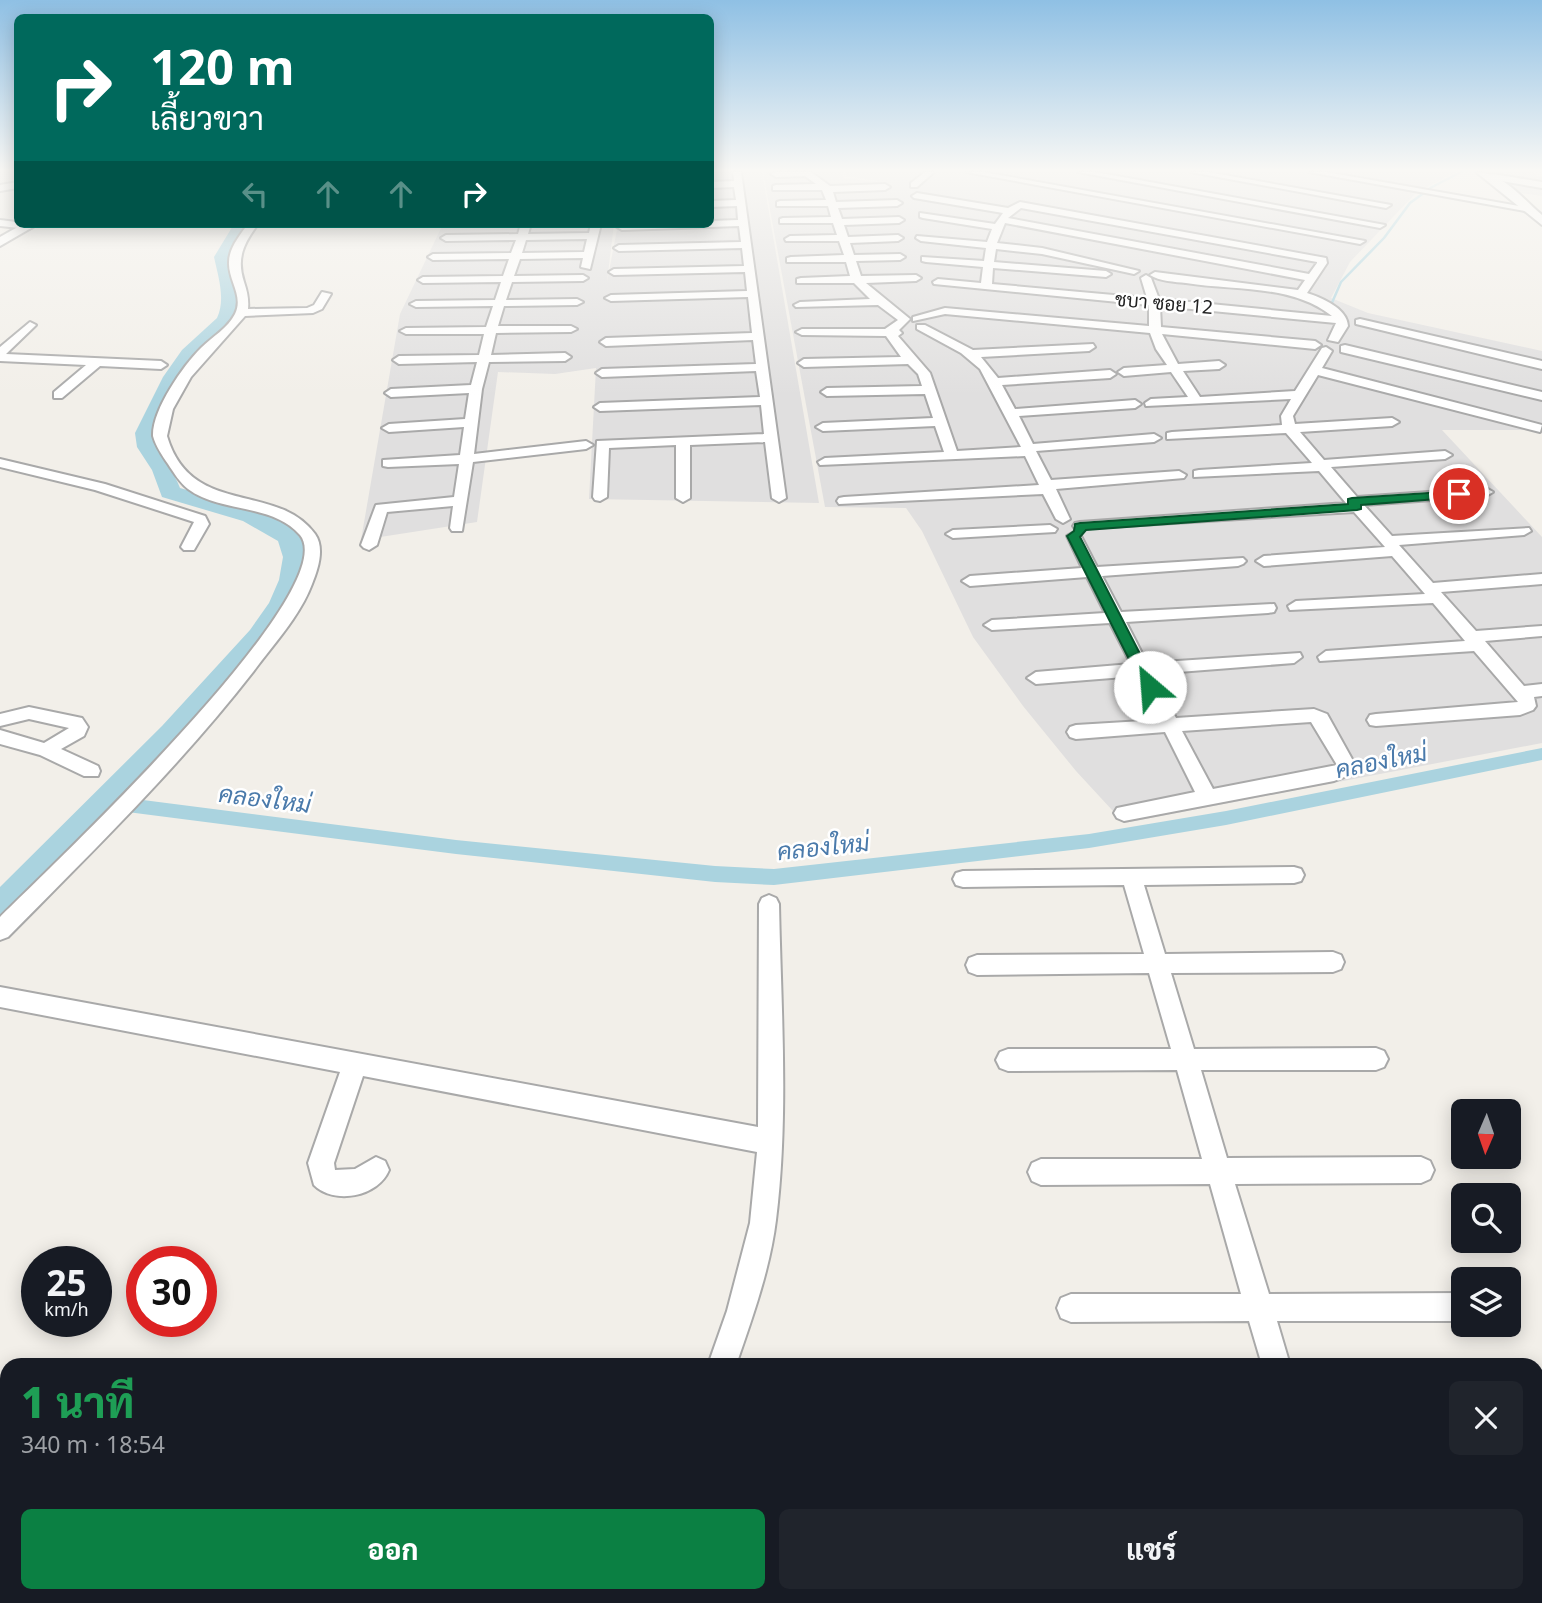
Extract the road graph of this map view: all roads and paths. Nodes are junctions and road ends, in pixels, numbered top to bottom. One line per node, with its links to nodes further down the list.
1 (239, 247): 46 (street)
2 (518, 247): 16 (street)
3 (590, 247): 15 (street)
4 (670, 247): 13 (street)
5 (746, 247): 24 (street)
6 (846, 247): 20 (street)
7 (992, 247): 23 (street)
8 (1012, 247): 26 (street)
9 (1142, 247): 14 (street)
10 (1163, 247): 14 (street)
11 (1251, 247): 30 (street)
12 (1320, 247): 17 (street)
13 (619, 248)
14 (1161, 250): 26 (street); 30 (street)
15 (588, 255): 16 (street); 28 (street)
16 (515, 256): 18 (street); 27 (street)
17 (1316, 256)
18 (433, 257)
19 (900, 257): 20 (street)
20 (849, 258): 22 (street); 32 (street)
21 (926, 259): 23 (street)
22 (791, 260)
23 (988, 264): 26 (street); 35 (street)
24 (747, 268): 25 (street); 38 (street)
25 (614, 272)
26 (1144, 274): 36 (street); 42 (street)
27 (509, 278): 28 (street); 31 (street); 43 (street)
28 (583, 278): 40 (street)
29 (916, 278): 32 (street)
30 (1312, 278): 36 (street)
31 (423, 280)
32 (857, 280): 33 (street); 41 (street)
33 (801, 281)
34 (938, 282): 35 (street, ชบา ซอย 12)
35 (986, 286): 42 (street, ชบา ซอย 12)
36 (1301, 293): 47 (street)
37 (326, 294): 46 (street)
38 (751, 294): 39 (street); 55 (street)
39 (611, 298)
40 (578, 302): 43 (street); 59 (street)
41 (880, 302): 45 (street); 50 (street)
42 (1154, 302): 47 (street, ชบา ซอย 12); 52 (street)
43 (500, 303): 44 (street); 51 (street)
44 (416, 304)
45 (800, 305)
46 (241, 313): 161 (street)
47 (1342, 320): 57 (street)
48 (1360, 321): 76 (street)
49 (30, 325): 61 (street)
50 (905, 326): 52 (street); 54 (street); 60 (street); 63 (street)
51 (491, 330): 53 (street); 59 (street); 62 (street)
52 (1155, 330): 57 (street); 71 (street)
53 (405, 331)
54 (802, 332)
55 (757, 336): 56 (street); 70 (street)
56 (606, 342)
57 (1325, 345): 72 (street); 76 (street)
58 (1089, 347): 60 (street)
59 (567, 348): 62 (street)
60 (972, 354): 77 (street)
61 (0, 355): 65 (street)
62 (483, 358): 64 (street); 78 (street)
63 (912, 359): 66 (street); 79 (street)
64 (399, 360)
65 (97, 362): 67 (street); 82 (street)
66 (804, 363)
67 (161, 365)
68 (1219, 365): 71 (street)
69 (1542, 365): 76 (street)
70 (761, 367): 74 (street); 86 (street)
71 (1174, 369): 73 (street); 85 (street)
72 (1314, 370): 76 (street); 83 (street)
73 (1124, 372)
74 (602, 373)
75 (1110, 374): 77 (street)
76 (1476, 380): 84 (street); 97 (street)
77 (995, 382): 90 (street)
78 (476, 389): 81 (street); 93 (street)
79 (931, 390): 80 (street); 91 (street)
80 (827, 392)
81 (391, 393)
82 (58, 395)
83 (1300, 395): 85 (street); 96 (street)
84 (1542, 396)
85 (1196, 400): 87 (street)
86 (766, 401): 89 (street); 99 (street)
87 (1151, 403)
88 (1135, 404): 90 (street)
89 (600, 407)
90 (1011, 413): 103 (street)
91 (942, 422): 94 (street); 105 (street)
92 (1392, 422): 96 (street)
93 (472, 423): 95 (street); 106 (street)
94 (823, 427)
95 (389, 428)
96 (1289, 428): 98 (street); 110 (street)
97 (1540, 428)
98 (1172, 436)
99 (770, 438): 101 (street); 117 (street)
100 (1154, 438): 103 (street)
101 (683, 441): 115 (street); 116 (street)
102 (586, 445): 106 (street)
103 (1028, 450): 105 (street); 113 (street)
104 (1445, 455): 110 (street)
105 (952, 456): 107 (street)
106 (467, 459): 109 (street); 118 (street)
107 (825, 462)
108 (0, 463): 129 (street)
109 (388, 463)
110 (1321, 466): 111 (street); 120 (street)
111 (1199, 474)
112 (1179, 475): 113 (street)
113 (1048, 487): 119 (street); 121 (street)
114 (1486, 492): 120 (street)
115 (600, 497)
116 (683, 498)
117 (779, 498)
118 (460, 501): 122 (street); 127 (street)
119 (844, 501)
120 (1355, 504): 124 (street); 128 (street)
121 (1063, 519): 123 (street); 124 (street)
122 (457, 528)
123 (1050, 530): 124 (street); 126 (street)
124 (1077, 531): 132 (street)
125 (1524, 531): 128 (street)
126 (953, 534)
127 (369, 545)
128 (1392, 546): 131 (street); 135 (street)
129 (189, 547)
130 (1238, 561): 132 (street)
131 (1264, 561)
132 (1093, 573): 134 (street); 138 (street)
133 (1542, 579): 135 (street)
134 (970, 581)
135 (1433, 593): 136 (street); 141 (street)
136 (1296, 606)
137 (1268, 608): 138 (street)
138 (1114, 617): 139 (street); 144 (street)
139 (992, 625)
140 (1542, 631): 141 (street)
141 (1476, 641): 143 (street); 147 (street)
142 (1294, 657): 144 (street)
143 (1326, 657)
144 (1141, 669): 145 (street); 150 (street)
145 (1036, 677)
146 (1542, 690): 147 (street)
147 (1521, 693): 149 (street)
148 (0, 720): 153 (street)
149 (1376, 720)
150 (1169, 723): 151 (street); 155 (street); 155 (street)
151 (1076, 732)
152 (0, 737): 153 (street)
153 (46, 750): 154 (street)
154 (91, 771)
155 (1207, 797): 156 (street)
156 (1125, 813)
157 (1294, 875): 158 (street)
158 (1132, 878): 159 (street); 163 (street)
159 (962, 879)
160 (769, 904): 170 (street)
161 (0, 931)
162 (1333, 962): 163 (street)
163 (1157, 963): 164 (street); 168 (street)
164 (977, 965)
165 (0, 997): 169 (street)
166 (1376, 1059): 168 (street)
167 (1008, 1060): 168 (street)
168 (1186, 1060): 173 (street)
169 (355, 1064): 170 (street); 171 (street)
170 (770, 1142): 178 (street)
171 (376, 1170)
172 (1421, 1170): 173 (street)
173 (1219, 1171): 174 (street); 175 (street)
174 (1041, 1172)
175 (1259, 1307): 176 (street); 177 (street); 179 (street)
176 (1451, 1307)
177 (1071, 1308)
178 (724, 1358)
179 (1274, 1358)

